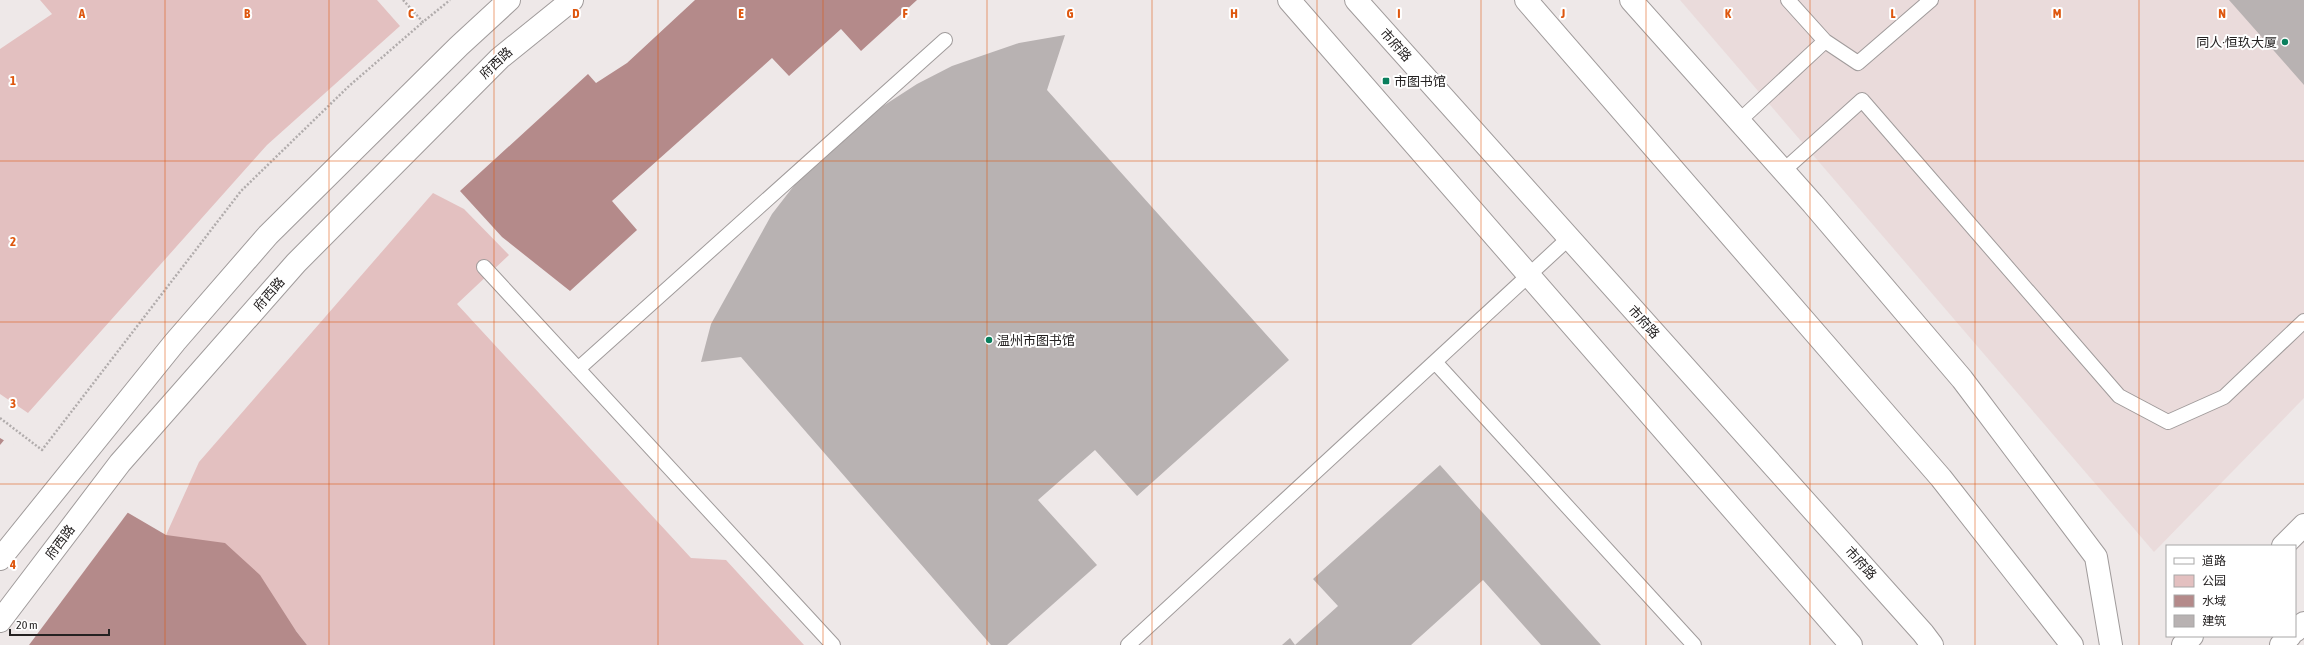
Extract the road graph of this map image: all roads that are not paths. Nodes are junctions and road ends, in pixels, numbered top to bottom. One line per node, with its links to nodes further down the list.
1 (509, 0): 21 (street)
2 (572, 0): 22 (street, 府西路)
3 (1289, 0): 15 (street)
4 (1356, 0): 13 (street, 市府路)
5 (1526, 0): 32 (street)
6 (1631, 0): 11 (street)
7 (1788, 0): 10 (lane)
8 (1931, 0): 10 (lane)
9 (945, 40): 18 (lane)
10 (1825, 41): 11 (lane)
11 (1739, 121): 12 (street)
12 (1783, 171): 16 (lane); 33 (street)
13 (1569, 238): 15 (lane); 31 (street, 市府路)
14 (484, 267): 18 (lane)
15 (1528, 276): 17 (lane); 30 (street)
16 (2304, 321)
17 (1435, 362): 28 (lane); 29 (lane)
18 (578, 369): 27 (lane)
19 (2304, 525): 20 (street)
20 (2284, 545)
21 (0, 559)
22 (0, 621)
23 (2304, 623): 24 (street)
24 (2296, 630)
25 (2191, 637): 34 (street)
26 (2289, 637): 35 (street)
27 (833, 645)
28 (1128, 645)
29 (1694, 645)
30 (1851, 645)
31 (1932, 645)
32 (2072, 645)
33 (2111, 645)
34 (2183, 645)
35 (2281, 645)

